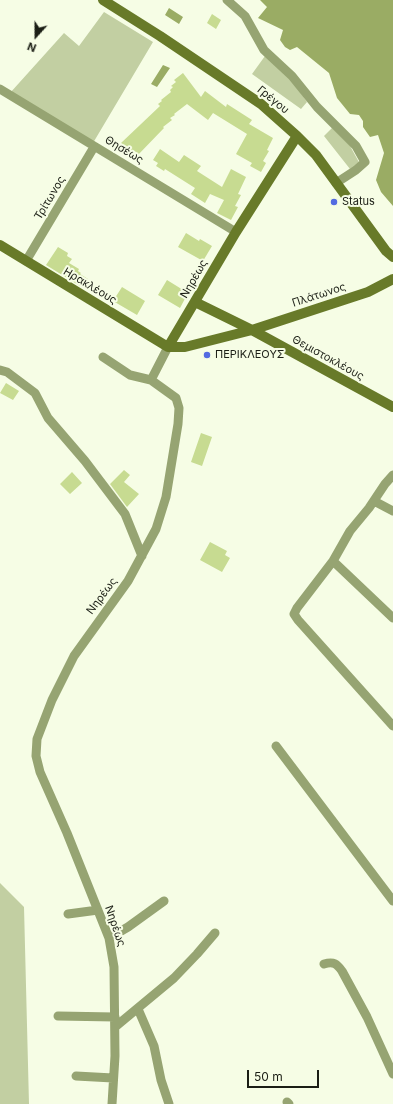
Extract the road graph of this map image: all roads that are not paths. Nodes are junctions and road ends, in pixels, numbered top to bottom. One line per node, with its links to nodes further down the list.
1 (103, 0): 4 (main road, Γρέγου)
2 (227, 0): 6 (street)
3 (0, 89): 5 (street, Θησέως)
4 (297, 136): 6 (main road, Γρέγου); 7 (main road, Νηρέως)
5 (94, 146): 7 (street, Θησέως); 10 (street, Τρίτωνος)
6 (336, 183): 9 (main road, Γρέγου)
7 (236, 232): 12 (main road, Νηρέως)
8 (0, 245): 10 (main road, Ηρακλέους)
9 (393, 257)
10 (26, 261): 14 (main road, Ηρακλέους)
11 (393, 279): 13 (main road, Πλάτωνος)
12 (195, 302): 13 (main road, Θεμιστοκλέους); 14 (main road, Νηρέως)
13 (252, 330): 14 (main road, Πλάτωνος); 18 (main road, Θεμιστοκλέους)
14 (168, 347): 17 (street, Νηρέως)
15 (103, 357): 17 (street)
16 (0, 370): 22 (street)
17 (151, 380): 22 (street, Νηρέως)
18 (393, 407)
19 (393, 475): 20 (street)
20 (374, 501): 21 (street); 23 (street)
21 (393, 511)
22 (142, 556): 29 (street, Νηρέως)
23 (333, 561): 24 (street); 25 (street)
24 (393, 618)
25 (393, 726)
26 (276, 746): 28 (street)
27 (164, 901): 32 (street)
28 (393, 901)
29 (98, 910): 30 (street); 32 (street, Νηρέως)
30 (68, 914)
31 (215, 933): 34 (street)
32 (109, 938): 36 (street, Νηρέως)
33 (324, 964): 38 (street)
34 (138, 1009): 37 (street); 42 (street)
35 (58, 1016): 36 (street)
36 (115, 1017): 37 (street, Νηρέως)
37 (115, 1027): 40 (street, Νηρέως)
38 (393, 1074)
39 (76, 1076): 40 (street)
40 (113, 1078): 41 (street, Νηρέως)
41 (112, 1104)
42 (169, 1104)

